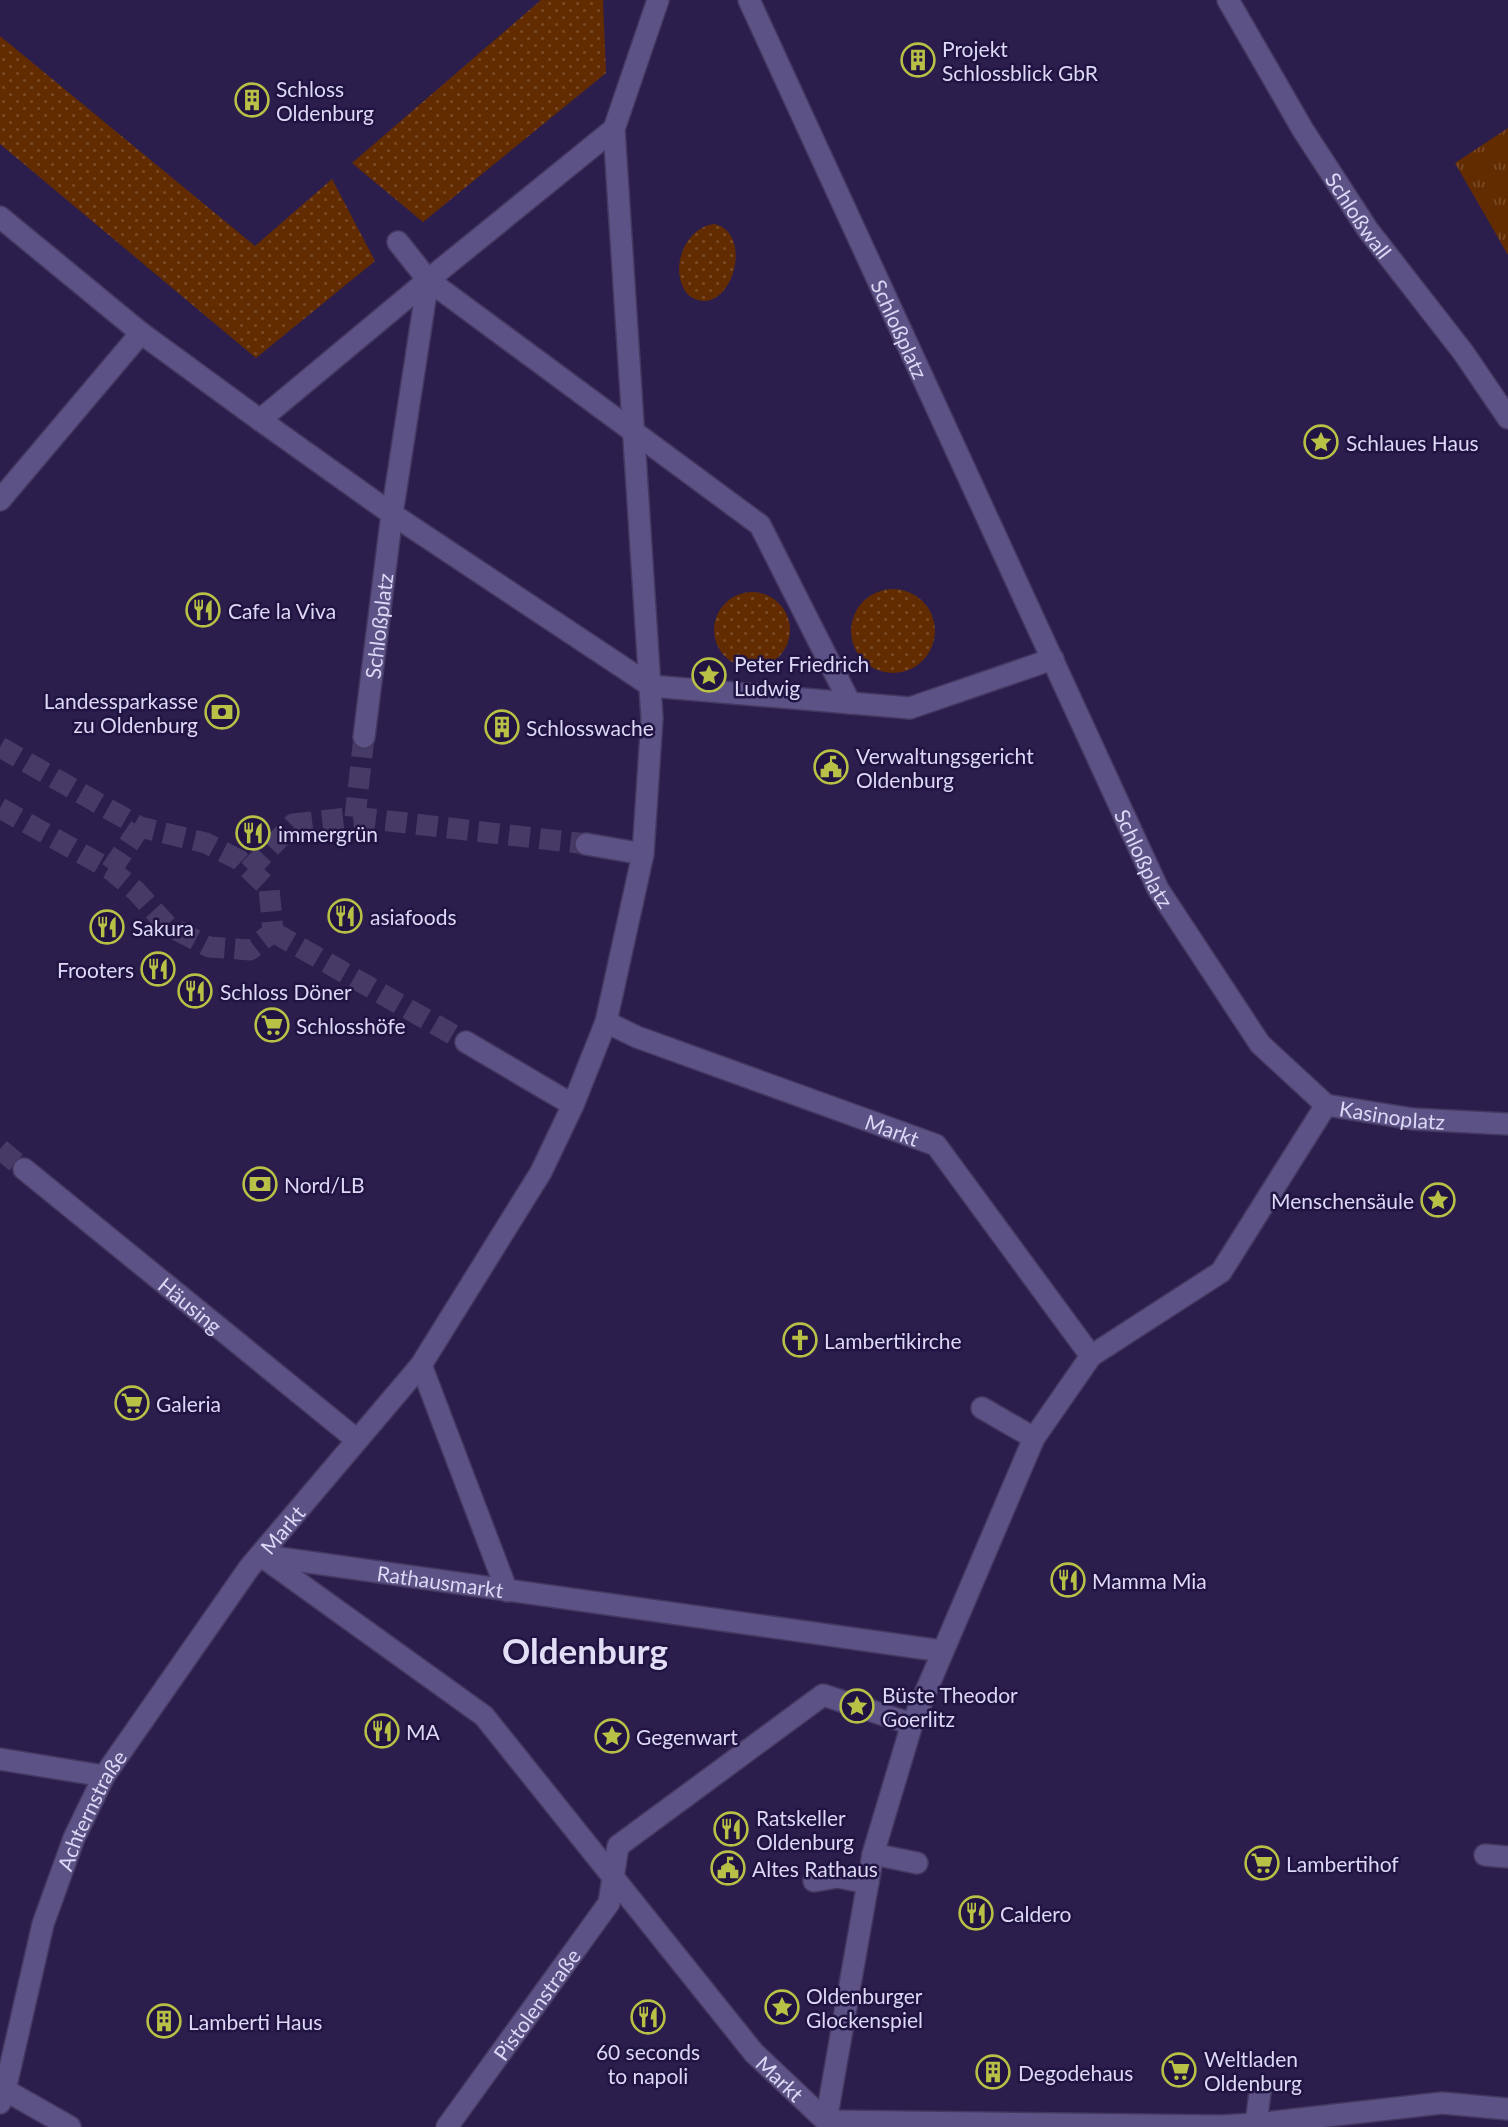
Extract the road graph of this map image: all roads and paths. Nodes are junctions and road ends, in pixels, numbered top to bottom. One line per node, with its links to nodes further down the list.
1 (659, 0): 4 (street)
2 (749, 0): 14 (street, Schloßplatz)
3 (1228, 0): 9 (street, Schloßwall)
4 (614, 129): 7 (street); 11 (street)
5 (0, 217): 8 (street)
6 (398, 242): 7 (street)
7 (428, 280): 10 (street); 11 (street); 13 (street, Schloßplatz)
8 (141, 333): 10 (street); 12 (street)
9 (1508, 418)
10 (260, 420): 13 (street)
11 (634, 431): 15 (street); 16 (street)
12 (0, 500)
13 (391, 514): 15 (street); 17 (street, Schloßplatz)
14 (1053, 659): 16 (street); 22 (street, Schloßplatz)
15 (651, 686): 16 (street); 19 (street, Markt)
16 (850, 703)
17 (364, 737)
18 (586, 844): 19 (street)
19 (643, 855): 20 (street, Markt)
20 (606, 1022): 23 (street, Markt); 27 (street, Markt)
21 (466, 1042): 23 (street)
22 (1261, 1044): 24 (street, Kasinoplatz)
23 (573, 1105): 28 (street, Markt)
24 (1326, 1105): 25 (street, Kasinoplatz); 27 (street, Markt)
25 (1508, 1124)
26 (24, 1169): 31 (street, Häusing)
27 (1091, 1356): 30 (street, Markt)
28 (421, 1365): 31 (street, Markt); 33 (street, Rathausmarkt)
29 (982, 1408): 30 (street)
30 (1034, 1438): 34 (street, Markt)
31 (357, 1440): 32 (street, Markt)
32 (260, 1555): 33 (street, Rathausmarkt); 37 (street, Achternstraße); 42 (street, Markt)
33 (507, 1591): 34 (street)
34 (942, 1651): 35 (street, Markt)
35 (912, 1724): 38 (street, Markt); 42 (street)
36 (0, 1759): 37 (street)
37 (104, 1776): 46 (street, Achternstraße)
38 (873, 1854): 41 (street); 44 (street, Markt)
39 (1485, 1855): 40 (street)
40 (1508, 1857)
41 (917, 1863)
42 (613, 1876): 48 (street, Markt); 51 (street, Pistolenstraße)
43 (814, 1881): 44 (street)
44 (868, 1883): 48 (street, Markt)
45 (1260, 2092): 49 (street)
46 (2, 2097): 50 (street)
47 (1508, 2109): 49 (street)
48 (827, 2124): 49 (street)
49 (1256, 2124)
50 (70, 2127)
51 (447, 2127)

